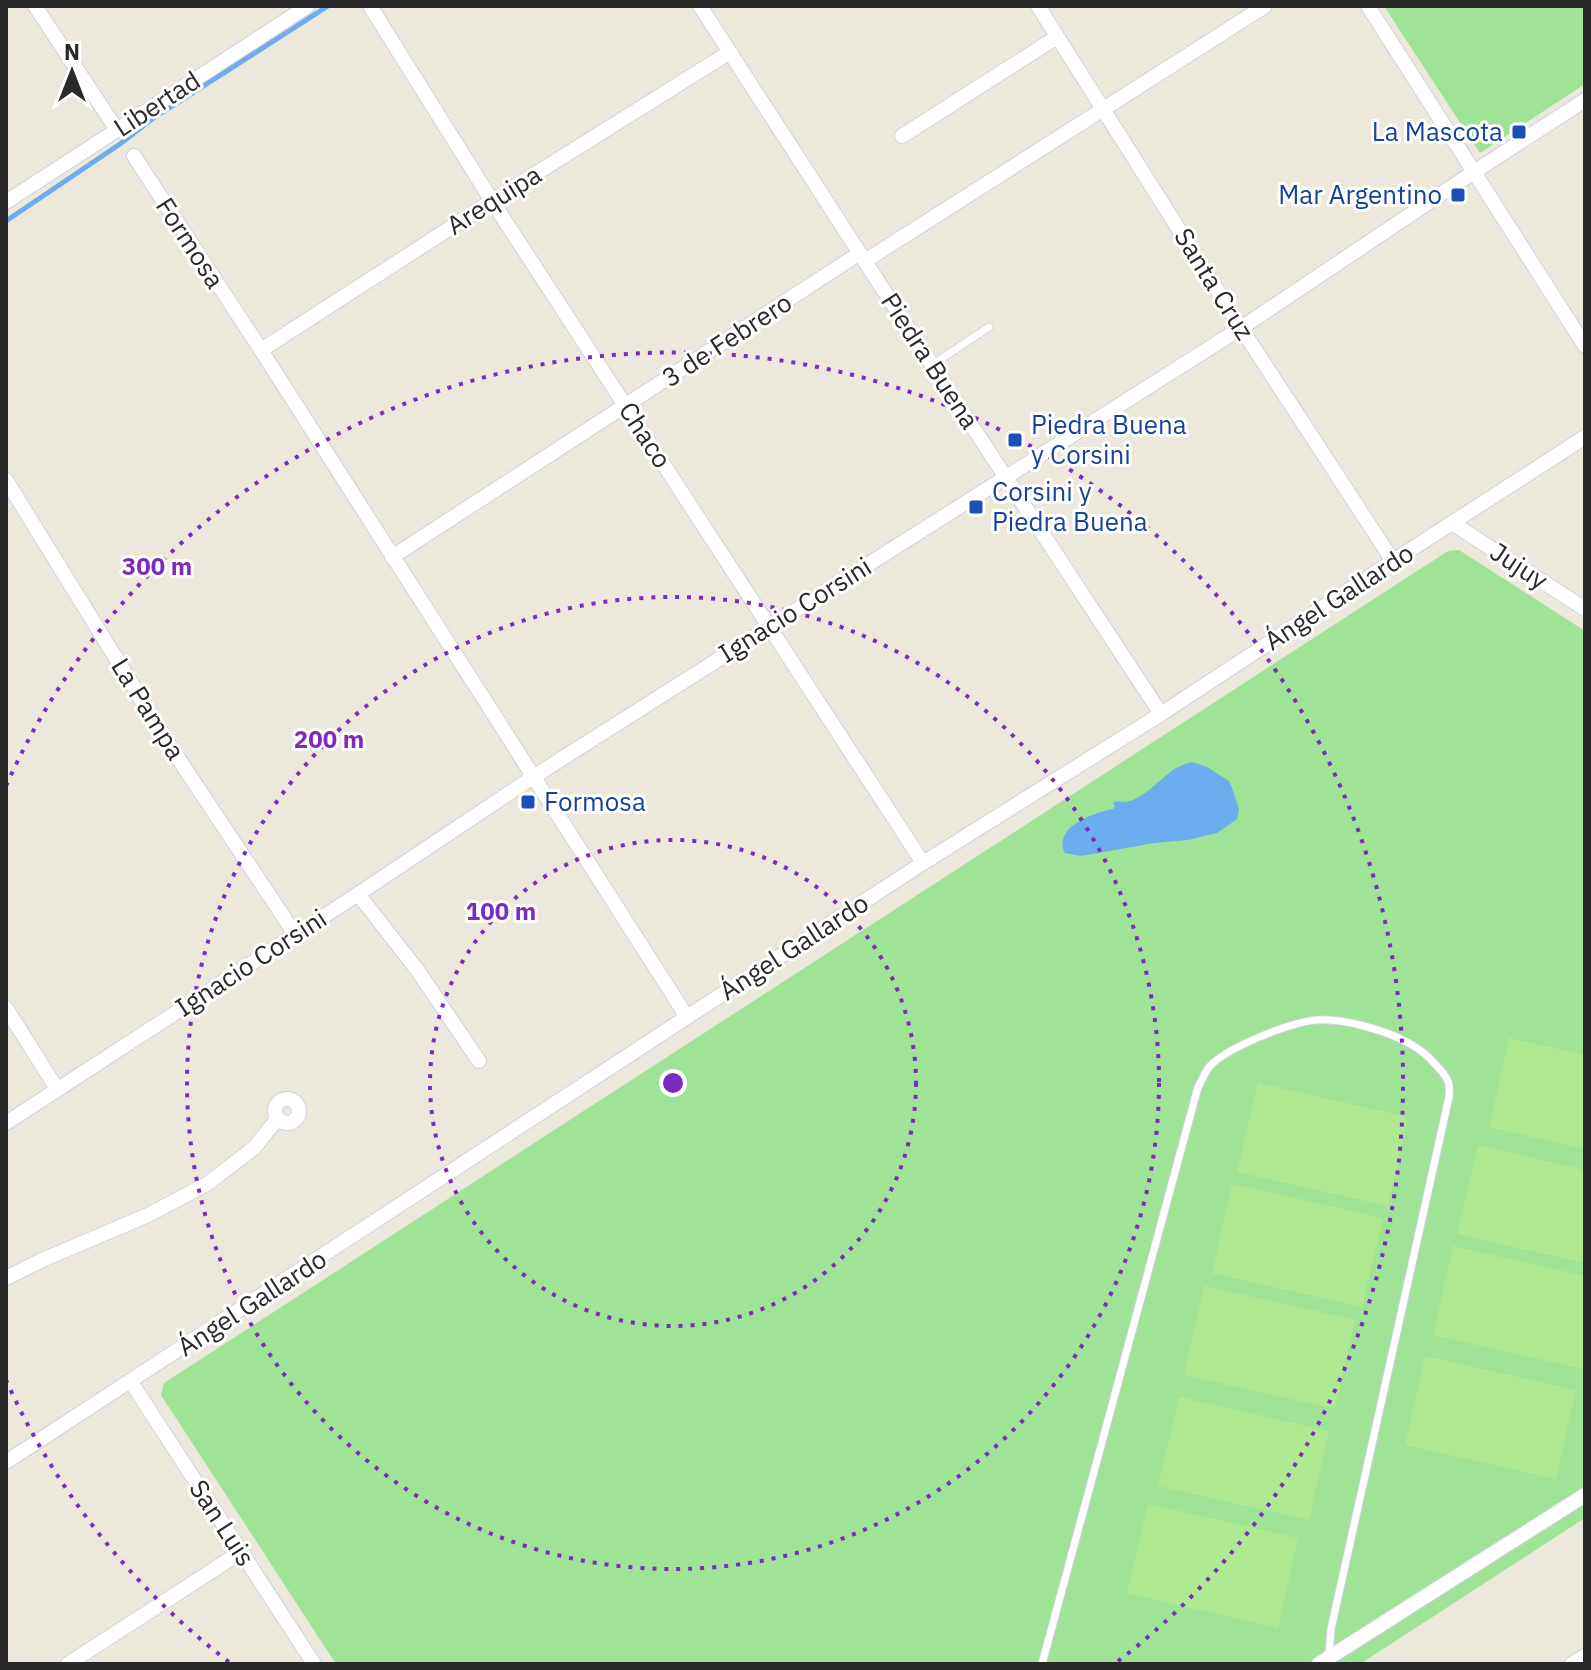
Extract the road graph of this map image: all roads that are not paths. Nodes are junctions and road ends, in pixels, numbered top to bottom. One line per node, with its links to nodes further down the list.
1 (35, 6): 12 (street)
2 (308, 6): 12 (street, Libertad)
3 (370, 6): 16 (street, Chaco)
4 (700, 6): 9 (street, Piedra Buena)
5 (1038, 6): 8 (street, Santa Cruz)
6 (1265, 6): 11 (street, 3 de Febrero)
7 (1368, 6): 15 (street)
8 (1057, 37): 11 (street, Santa Cruz); 13 (street)
9 (730, 52): 16 (street, Arequipa); 18 (street, Piedra Buena)
10 (1585, 100): 15 (street, Ignacio Corsini)
11 (1103, 108): 18 (street, 3 de Febrero); 20 (street, Santa Cruz)
12 (117, 130): 17 (street, Libertad)
13 (902, 136)
14 (134, 156): 22 (street, Formosa)
15 (1474, 172): 20 (street, Ignacio Corsini); 21 (street)
16 (492, 201): 22 (street, Arequipa); 24 (street, Chaco)
17 (6, 202)
18 (863, 257): 23 (street, Piedra Buena); 24 (street, 3 de Febrero)
19 (989, 327): 23 (lane)
20 (1241, 328): 26 (street, Ignacio Corsini); 30 (street, Santa Cruz)
21 (1585, 346)
22 (261, 350): 29 (street, Formosa)
23 (932, 365): 26 (street, Piedra Buena)
24 (625, 406): 29 (street, 3 de Febrero); 32 (street, Chaco)
25 (1585, 437): 28 (street, Ángel Gallardo)
26 (1005, 476): 32 (street, Ignacio Corsini); 33 (street, Piedra Buena)
27 (6, 480): 37 (street, La Pampa)
28 (1452, 523): 30 (street, Ángel Gallardo); 31 (street, Jujuy)
29 (392, 557): 34 (street, Formosa)
30 (1393, 561): 33 (street, Ángel Gallardo)
31 (1585, 609)
32 (768, 627): 34 (street, Ignacio Corsini); 35 (street, Chaco)
33 (1161, 714): 35 (street, Ángel Gallardo)
34 (533, 777): 36 (street, Ignacio Corsini); 39 (street, Formosa)
35 (923, 863): 39 (street, Ángel Gallardo)
36 (358, 894): 37 (street, Ignacio Corsini); 40 (street)
37 (295, 934): 41 (street, Ignacio Corsini)
38 (6, 1008): 41 (street)
39 (687, 1017): 45 (street, Ángel Gallardo)
40 (479, 1061)
41 (57, 1089): 43 (street, Ignacio Corsini)
42 (278, 1118): 44 (street)
43 (6, 1123)
44 (6, 1278)
45 (131, 1382): 46 (street, Ángel Gallardo); 48 (street, San Luis)
46 (6, 1462)
47 (1585, 1495): 50 (street)
48 (241, 1552): 51 (street); 52 (street, San Luis)
49 (1585, 1656): 54 (street)
50 (1324, 1661): 53 (lane)
51 (68, 1664)
52 (314, 1664)
53 (1042, 1664)
54 (1572, 1664)

